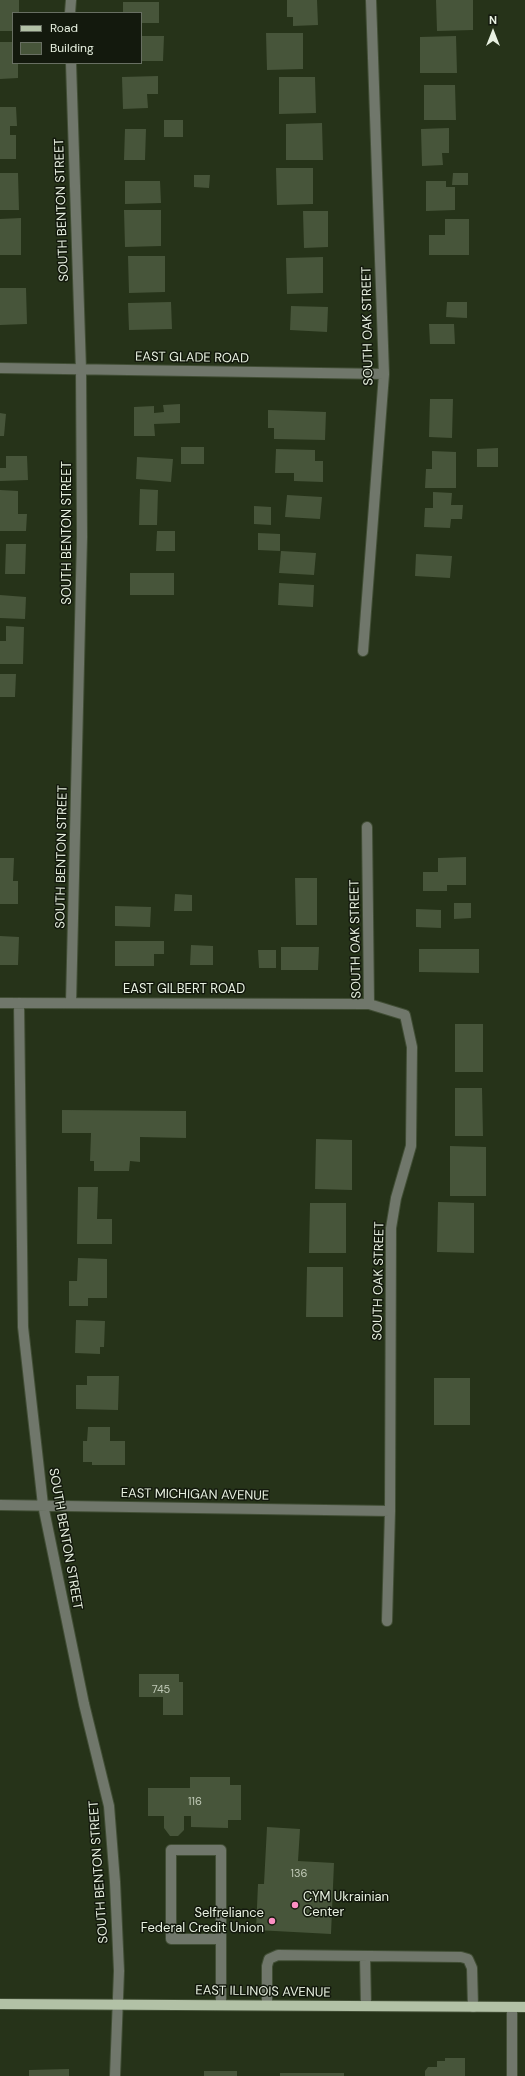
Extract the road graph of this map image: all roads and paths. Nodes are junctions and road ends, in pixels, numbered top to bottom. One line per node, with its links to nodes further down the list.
1 (71, 0): 3 (street)
2 (371, 0): 7 (street, SOUTH OAK STREET)
3 (70, 12)
4 (71, 64): 6 (street, SOUTH BENTON STREET)
5 (0, 368): 6 (street, EAST GLADE ROAD)
6 (81, 370): 7 (street, EAST GLADE ROAD); 12 (street, SOUTH BENTON STREET)
7 (384, 374): 8 (street, SOUTH OAK STREET)
8 (363, 651)
9 (367, 827): 13 (street, SOUTH OAK STREET)
10 (0, 1003): 11 (street, EAST GILBERT ROAD)
11 (19, 1003): 12 (street, EAST GILBERT ROAD); 15 (street, SOUTH BENTON STREET)
12 (71, 1003): 13 (street, EAST GILBERT ROAD)
13 (369, 1004): 16 (street, SOUTH OAK STREET)
14 (0, 1505): 15 (street, EAST MICHIGAN AVENUE)
15 (43, 1505): 16 (street, EAST MICHIGAN AVENUE); 20 (street, SOUTH BENTON STREET)
16 (390, 1511): 17 (street, SOUTH OAK STREET)
17 (387, 1621)
18 (221, 1939): 18 (street); 22 (street)
19 (365, 1956): 23 (street); 24 (street); 25 (street)
20 (118, 2003): 21 (main road, EAST ILLINOIS AVENUE); 22 (main road, EAST ILLINOIS AVENUE); 28 (street, SOUTH BENTON STREET)
21 (0, 2004)
22 (221, 2005): 23 (main road, EAST ILLINOIS AVENUE)
23 (267, 2006): 24 (main road, EAST ILLINOIS AVENUE)
24 (366, 2006): 25 (main road, EAST ILLINOIS AVENUE)
25 (473, 2007): 26 (main road, EAST ILLINOIS AVENUE)
26 (512, 2007): 27 (main road, EAST ILLINOIS AVENUE); 29 (street)
27 (525, 2007)
28 (115, 2076)
29 (512, 2076)

